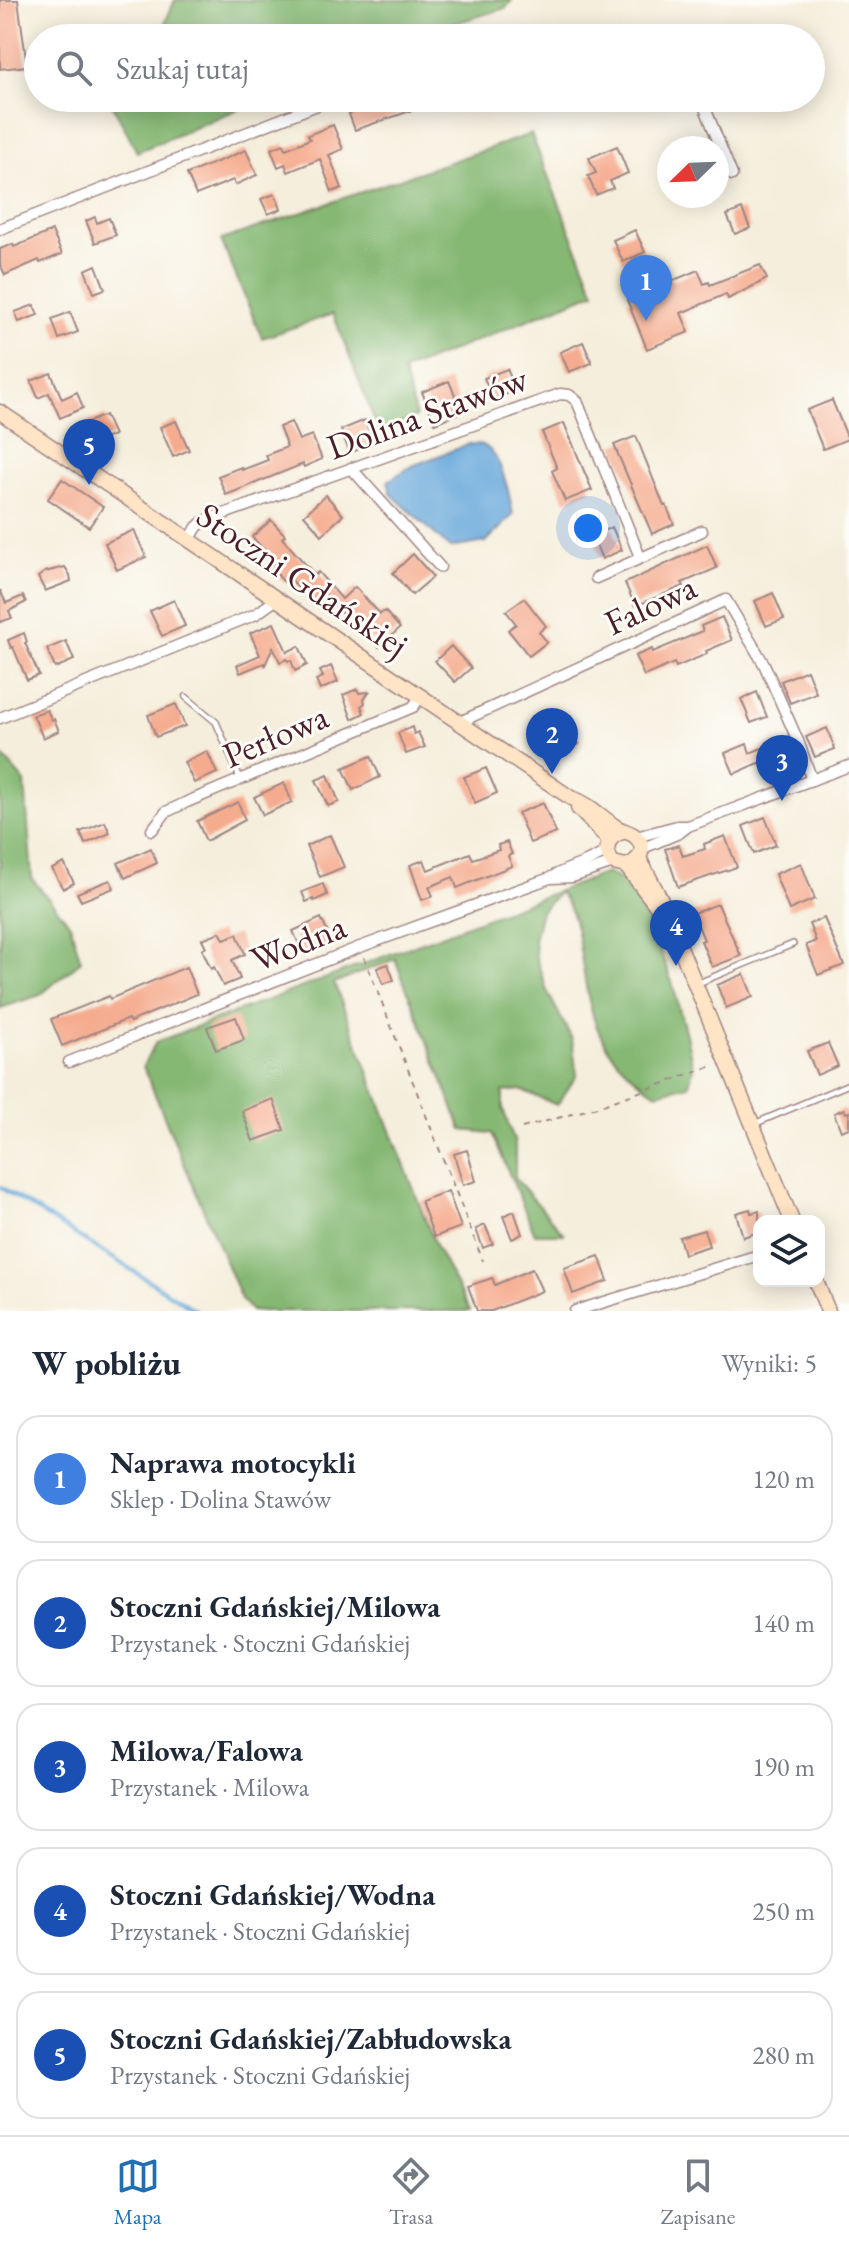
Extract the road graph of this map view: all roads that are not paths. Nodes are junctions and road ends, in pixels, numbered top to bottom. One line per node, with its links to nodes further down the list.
1 (299, 112): 4 (street)
2 (707, 112): 3 (street)
3 (732, 175)
4 (0, 229)
5 (0, 412): 8 (street, Stoczni Gdańskiej)
6 (351, 468): 8 (street, Dolina Stawów); 9 (street, Dolina Stawów); 10 (street)
7 (702, 531): 9 (street)
8 (190, 539): 12 (street, Stoczni Gdańskiej)
9 (640, 557): 11 (street)
10 (440, 567)
11 (596, 578)
12 (277, 599): 13 (street, Stoczni Gdańskiej); 15 (street)
13 (422, 695): 16 (street, Stoczni Gdańskiej); 18 (street, Perłowa)
14 (186, 697): 18 (lane)
15 (0, 718)
16 (460, 722): 19 (street, Falowa); 20 (street, Stoczni Gdańskiej)
17 (849, 767): 19 (street)
18 (240, 779): 21 (street, Perłowa)
19 (812, 780): 22 (street)
20 (571, 798): 22 (street, Stoczni Gdańskiej); 23 (street, Stoczni Gdańskiej)
21 (152, 830)
22 (635, 844): 23 (street); 23 (street); 24 (street, Stoczni Gdańskiej)
23 (614, 855): 24 (street, Stoczni Gdańskiej); 27 (street, Wodna)
24 (668, 920): 26 (street, Stoczni Gdańskiej)
25 (793, 944): 26 (lane)
26 (695, 984): 29 (street, Stoczni Gdańskiej)
27 (69, 1062)
28 (849, 1084): 29 (lane)
29 (753, 1124): 30 (street, Stoczni Gdańskiej)
30 (790, 1215)
31 (753, 1257): 33 (street)
32 (818, 1287): 34 (street)
33 (575, 1311)
34 (828, 1311)

